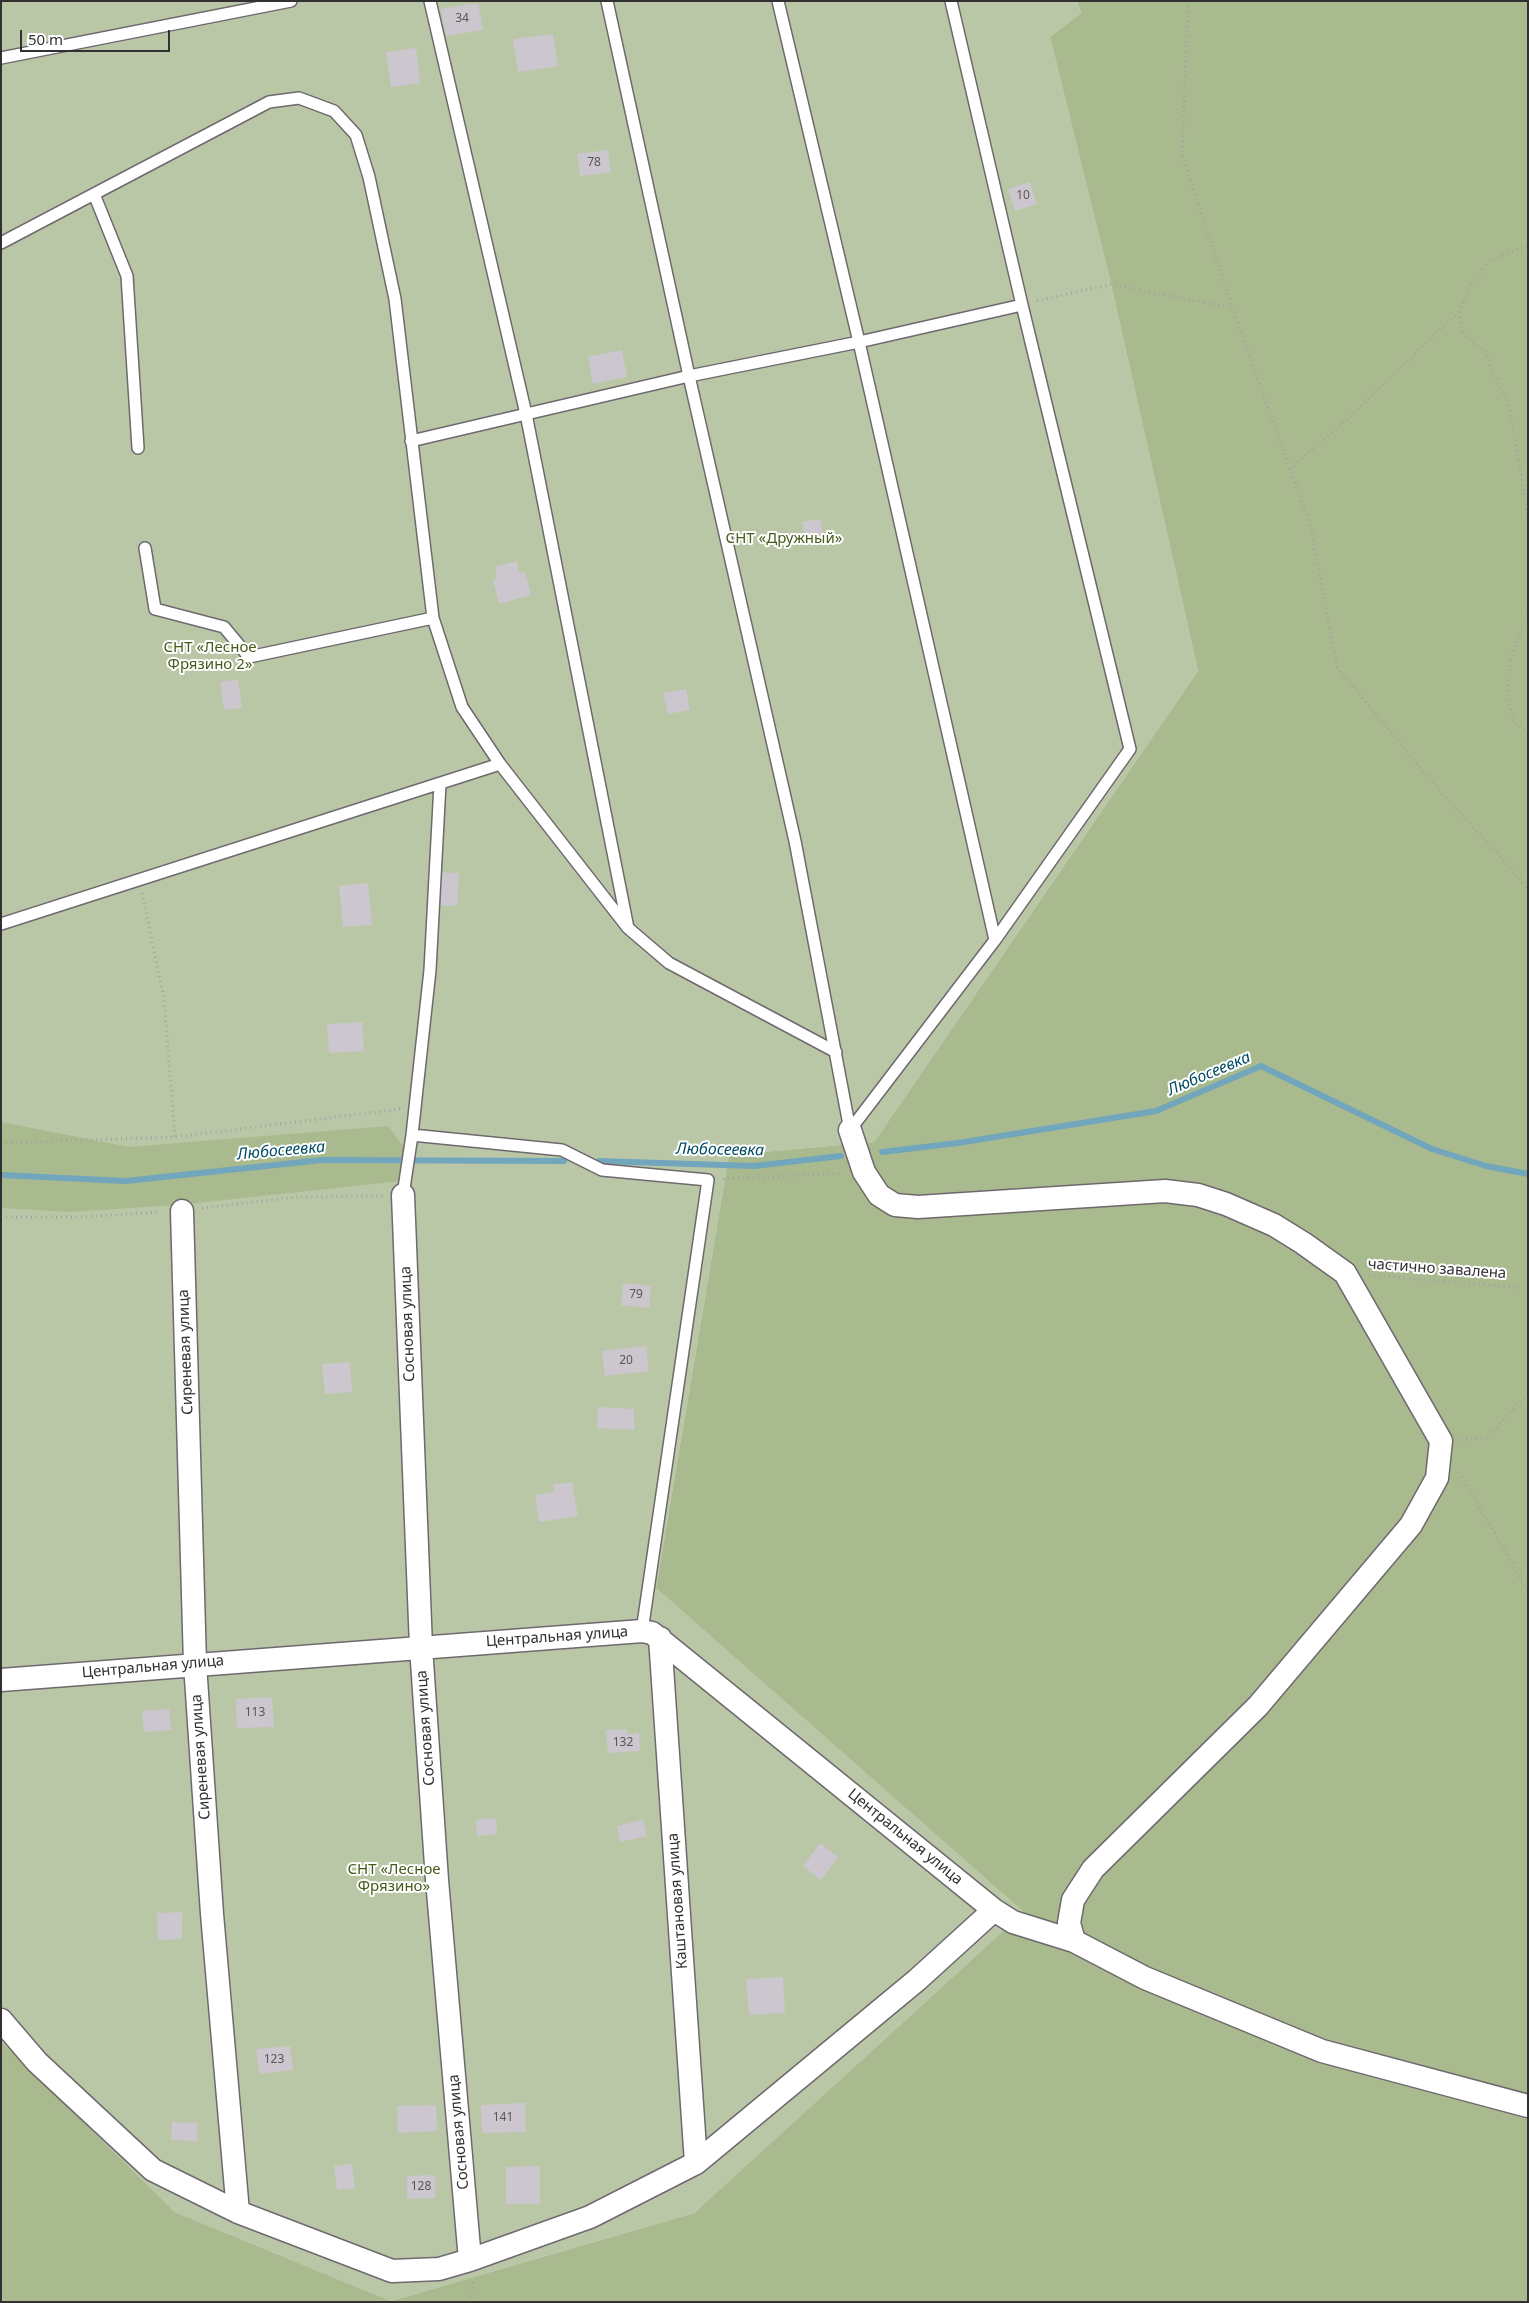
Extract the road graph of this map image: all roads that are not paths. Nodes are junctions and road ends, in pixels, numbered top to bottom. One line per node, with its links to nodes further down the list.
1 (291, 1): 6 (lane)
2 (430, 1): 12 (lane)
3 (607, 1): 11 (lane)
4 (778, 1): 10 (lane)
5 (951, 1): 9 (lane)
6 (1, 58)
7 (94, 194): 8 (lane); 13 (lane); 14 (lane)
8 (1, 243)
9 (1022, 305): 10 (lane); 21 (lane)
10 (859, 342): 11 (lane); 21 (lane)
11 (689, 376): 12 (lane); 22 (lane)
12 (526, 414): 13 (lane); 20 (lane)
13 (411, 441): 16 (lane)
14 (138, 448)
15 (145, 548): 16 (lane)
16 (433, 618): 17 (lane)
17 (500, 764): 18 (lane); 20 (lane)
18 (440, 784): 19 (lane); 24 (lane)
19 (1, 924)
20 (628, 928): 22 (lane)
21 (995, 940): 23 (lane)
22 (836, 1052): 23 (lane)
23 (850, 1130): 32 (street)
24 (412, 1135): 25 (lane); 27 (lane)
25 (403, 1195): 28 (street, Сосновая улица)
26 (182, 1211): 29 (street, Сиреневая улица)
27 (651, 1635): 28 (street, Центральная улица); 31 (street, Центральная улица); 35 (street, Каштановая улица)
28 (421, 1647): 29 (street, Центральная улица); 37 (street, Сосновая улица)
29 (195, 1664): 30 (street, Центральная улица); 36 (street, Сиреневая улица)
30 (1, 1680)
31 (994, 1910): 32 (street, Центральная улица); 35 (street)
32 (1074, 1941): 34 (street, Центральная улица)
33 (1, 2020): 36 (street)
34 (1528, 2106)
35 (696, 2163): 37 (street)
36 (238, 2212): 37 (street)
37 (470, 2260)

